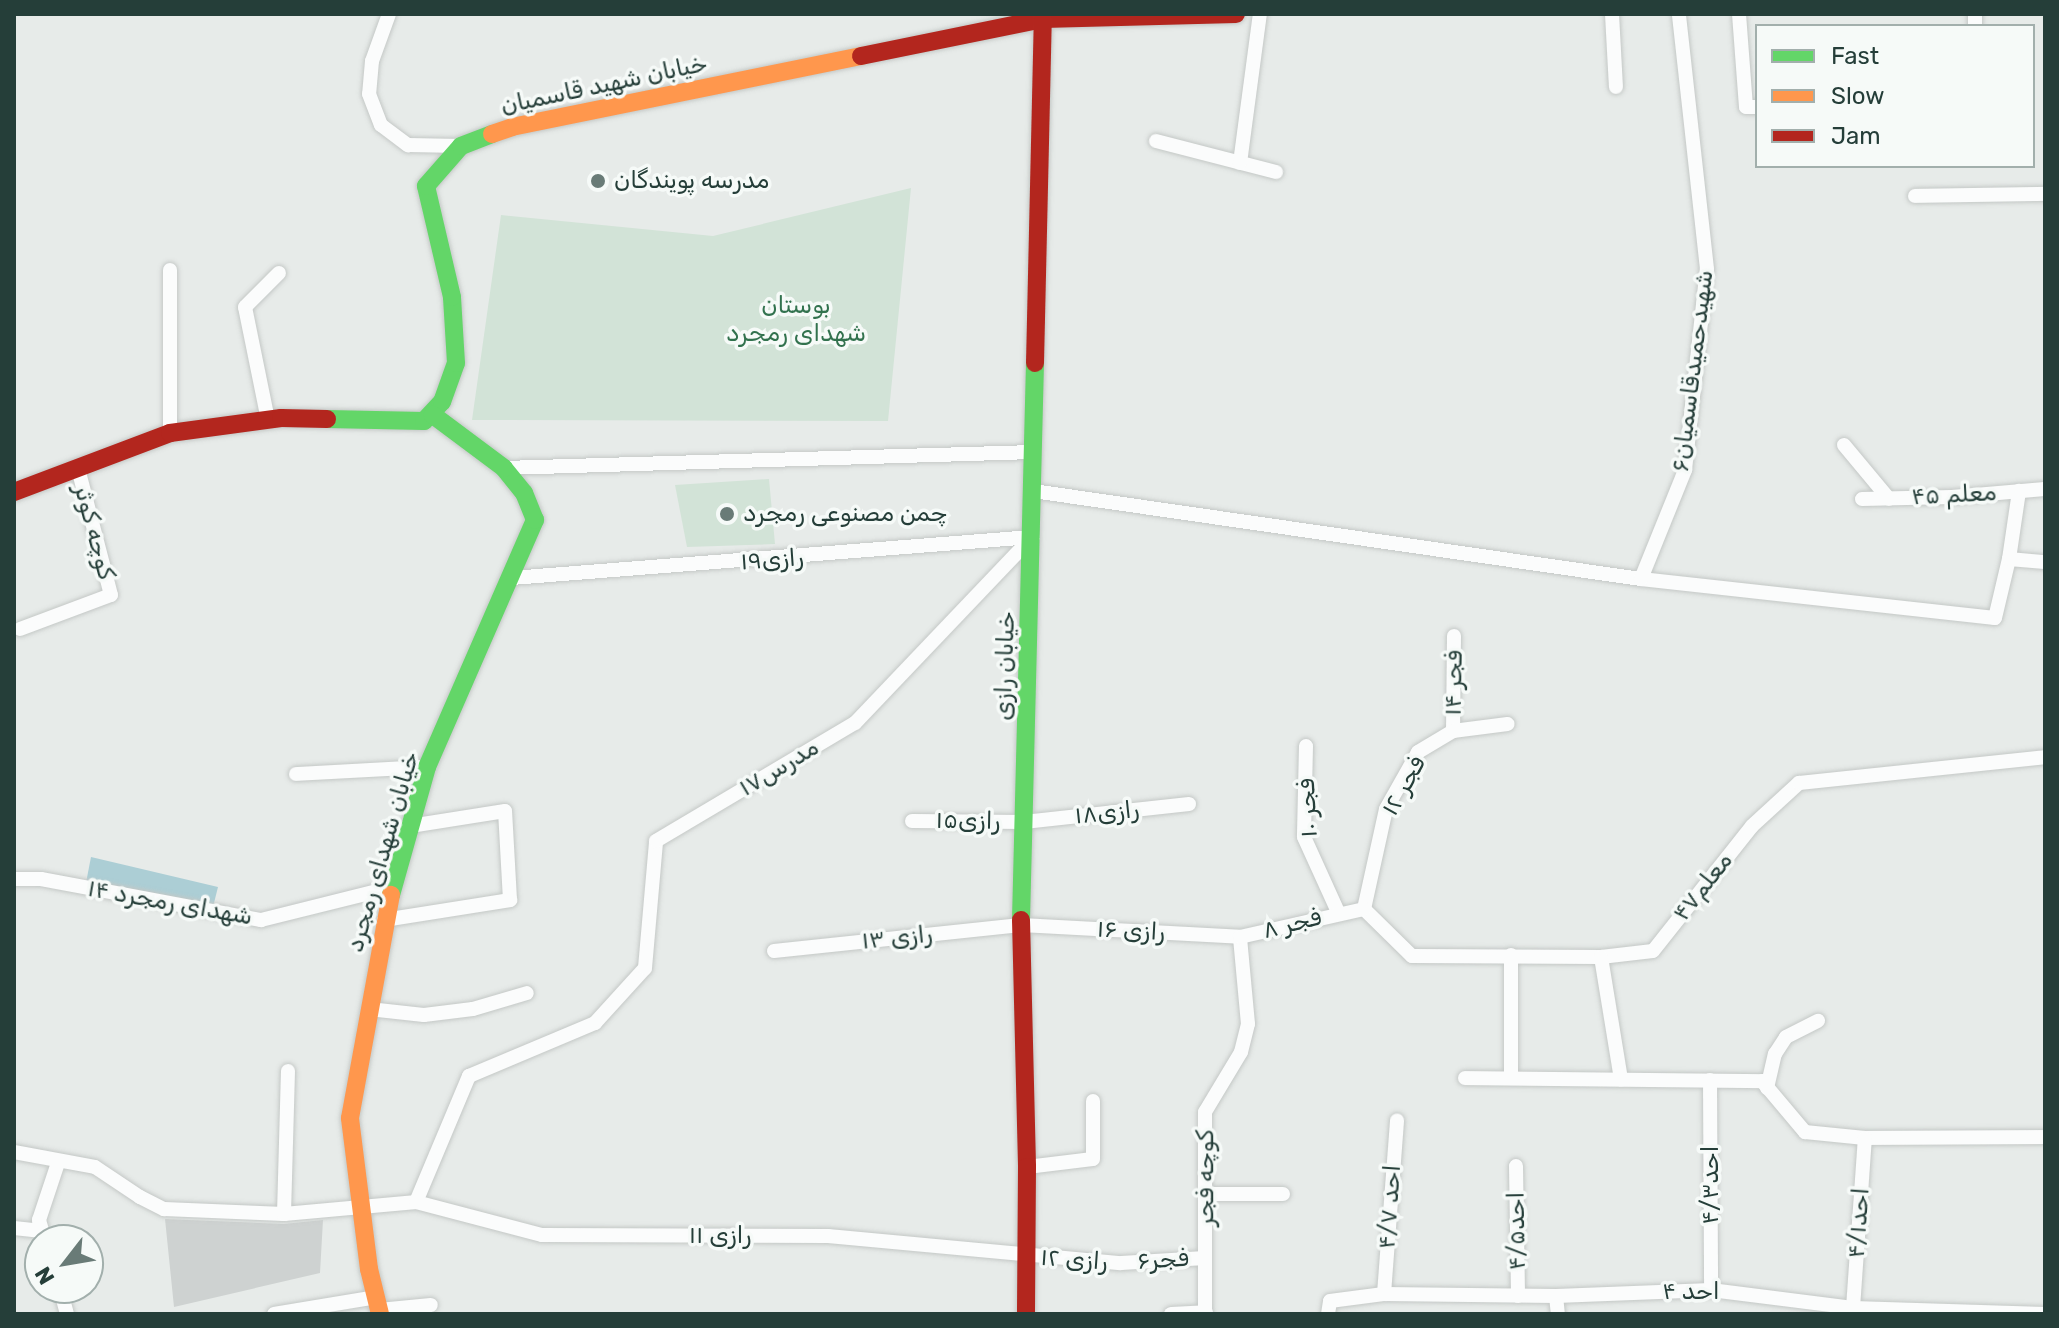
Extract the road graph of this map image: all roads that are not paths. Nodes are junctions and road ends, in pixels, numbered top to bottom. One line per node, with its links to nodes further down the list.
1 (389, 14): 11 (street)
2 (1236, 14): 7 (street, خیابان شهید قاسمیان)
3 (1260, 14): 12 (street)
4 (1612, 14): 8 (street)
5 (1679, 14): 35 (street, شهیدحمیدقاسمیان۶)
6 (1739, 14): 9 (street)
7 (1048, 17): 11 (street, خیابان شهید قاسمیان); 22 (street, خیابان رازی)
8 (1616, 87)
9 (1755, 107)
10 (1156, 141): 12 (street)
11 (461, 146): 18 (street, خیابان شهید قاسمیان)
12 (1240, 163): 13 (street)
13 (1276, 172)
14 (2045, 194): 15 (street)
15 (1915, 196)
16 (170, 270): 20 (street)
17 (279, 273): 19 (street)
18 (433, 415): 19 (street); 24 (street, خیابان شهدای رمجرد)
19 (268, 420): 20 (street)
20 (170, 433): 23 (street)
21 (1844, 445): 30 (street)
22 (1034, 452): 24 (street); 26 (street, خیابان رازی)
23 (78, 468): 28 (street); 36 (street, کوچه کوثر)
24 (504, 468): 34 (street, خیابان شهدای رمجرد)
25 (2045, 489): 27 (street, معلم ۴۵)
26 (1033, 491): 31 (street, خیابان رازی); 35 (street)
27 (2019, 491): 30 (street, معلم ۴۵); 32 (street)
28 (14, 492)
29 (1862, 499): 30 (street, معلم ۴۵)
30 (1889, 499)
31 (1032, 537): 34 (street, رازی۱۹); 46 (street, خیابان رازی); 78 (street, مدرس۱۷)
32 (2009, 559): 33 (street); 35 (street)
33 (2045, 562)
34 (512, 578): 42 (street, خیابان شهدای رمجرد)
35 (1641, 579)
36 (20, 629)
37 (1454, 636): 39 (street, فجر ۱۴)
38 (1508, 724): 39 (street, فجر ۱۲)
39 (1453, 731): 50 (street, فجر ۱۲)
40 (1306, 746): 51 (street, فجر ۱۰)
41 (2045, 757): 57 (street, معلم۴۷)
42 (427, 767): 43 (street); 47 (street, خیابان شهدای رمجرد)
43 (296, 774)
44 (1189, 804): 46 (street, رازی۱۸)
45 (912, 821): 46 (street, رازی۱۵)
46 (1024, 822): 53 (street, خیابان رازی)
47 (410, 826): 49 (street, خیابان شهدای رمجرد); 52 (street)
48 (14, 879): 49 (street, شهدای رمجرد ۱۴)
49 (393, 887): 52 (street, خیابان شهدای رمجرد)
50 (1364, 909): 51 (street, فجر ۸); 56 (street, معلم۴۷)
51 (1338, 912): 54 (street, فجر ۸)
52 (384, 920): 59 (street, خیابان شهدای رمجرد)
53 (1021, 925): 54 (street, رازی ۱۶); 55 (street, رازی ۱۳); 75 (street, خیابان رازی)
54 (1240, 937): 61 (street, فجر ۸)
55 (774, 951)
56 (1511, 955): 57 (street, معلم۴۷); 64 (street)
57 (1601, 957): 65 (street)
58 (527, 993): 59 (street)
59 (369, 1009): 79 (street, خیابان شهدای رمجرد)
60 (1818, 1021): 67 (street)
61 (1241, 1052): 76 (street, کوچه فجر)
62 (288, 1071): 80 (street)
63 (1465, 1078): 64 (street)
64 (1511, 1078): 65 (street)
65 (1621, 1079): 66 (street)
66 (1710, 1080): 67 (street); 85 (street, احد۴/۳)
67 (1767, 1088): 71 (street)
68 (1093, 1101): 75 (street)
69 (1397, 1120): 86 (street, احد ۴/۷)
70 (2045, 1137): 71 (street)
71 (1865, 1138): 91 (street, احد۴/۱)
72 (14, 1152): 73 (street, رازی ۱۱)
73 (58, 1163): 80 (street, رازی ۱۱); 81 (street)
74 (1516, 1166): 87 (street, احد۴/۵)
75 (1027, 1167): 82 (street, خیابان رازی)
76 (1207, 1194): 77 (street); 83 (street, کوچه فجر)
77 (1283, 1194)
78 (416, 1202): 79 (street, رازی ۱۱); 82 (street, رازی ۱۱)
79 (361, 1207): 80 (street, رازی ۱۱); 90 (street, خیابان شهدای رمجرد)
80 (284, 1214)
81 (40, 1224)
82 (1027, 1256): 84 (street, رازی ۱۲); 94 (street, خیابان رازی)
83 (1205, 1258): 84 (street, فجر۶); 92 (street, کوچه فجر)
84 (1121, 1263)
85 (1711, 1290): 88 (street, احد ۴); 91 (street, احد ۴)
86 (1384, 1294): 87 (street, احد ۴); 96 (street, احد ۴)
87 (1518, 1296): 88 (street, احد ۴)
88 (1556, 1296): 97 (street)
89 (431, 1305): 90 (street)
90 (378, 1307): 93 (street)
91 (1861, 1310): 98 (street, احد ۴)
92 (1206, 1313): 95 (street)
93 (274, 1314)
94 (1026, 1314)
95 (1171, 1314)
96 (1328, 1314)
97 (1558, 1314)
98 (2045, 1314)

